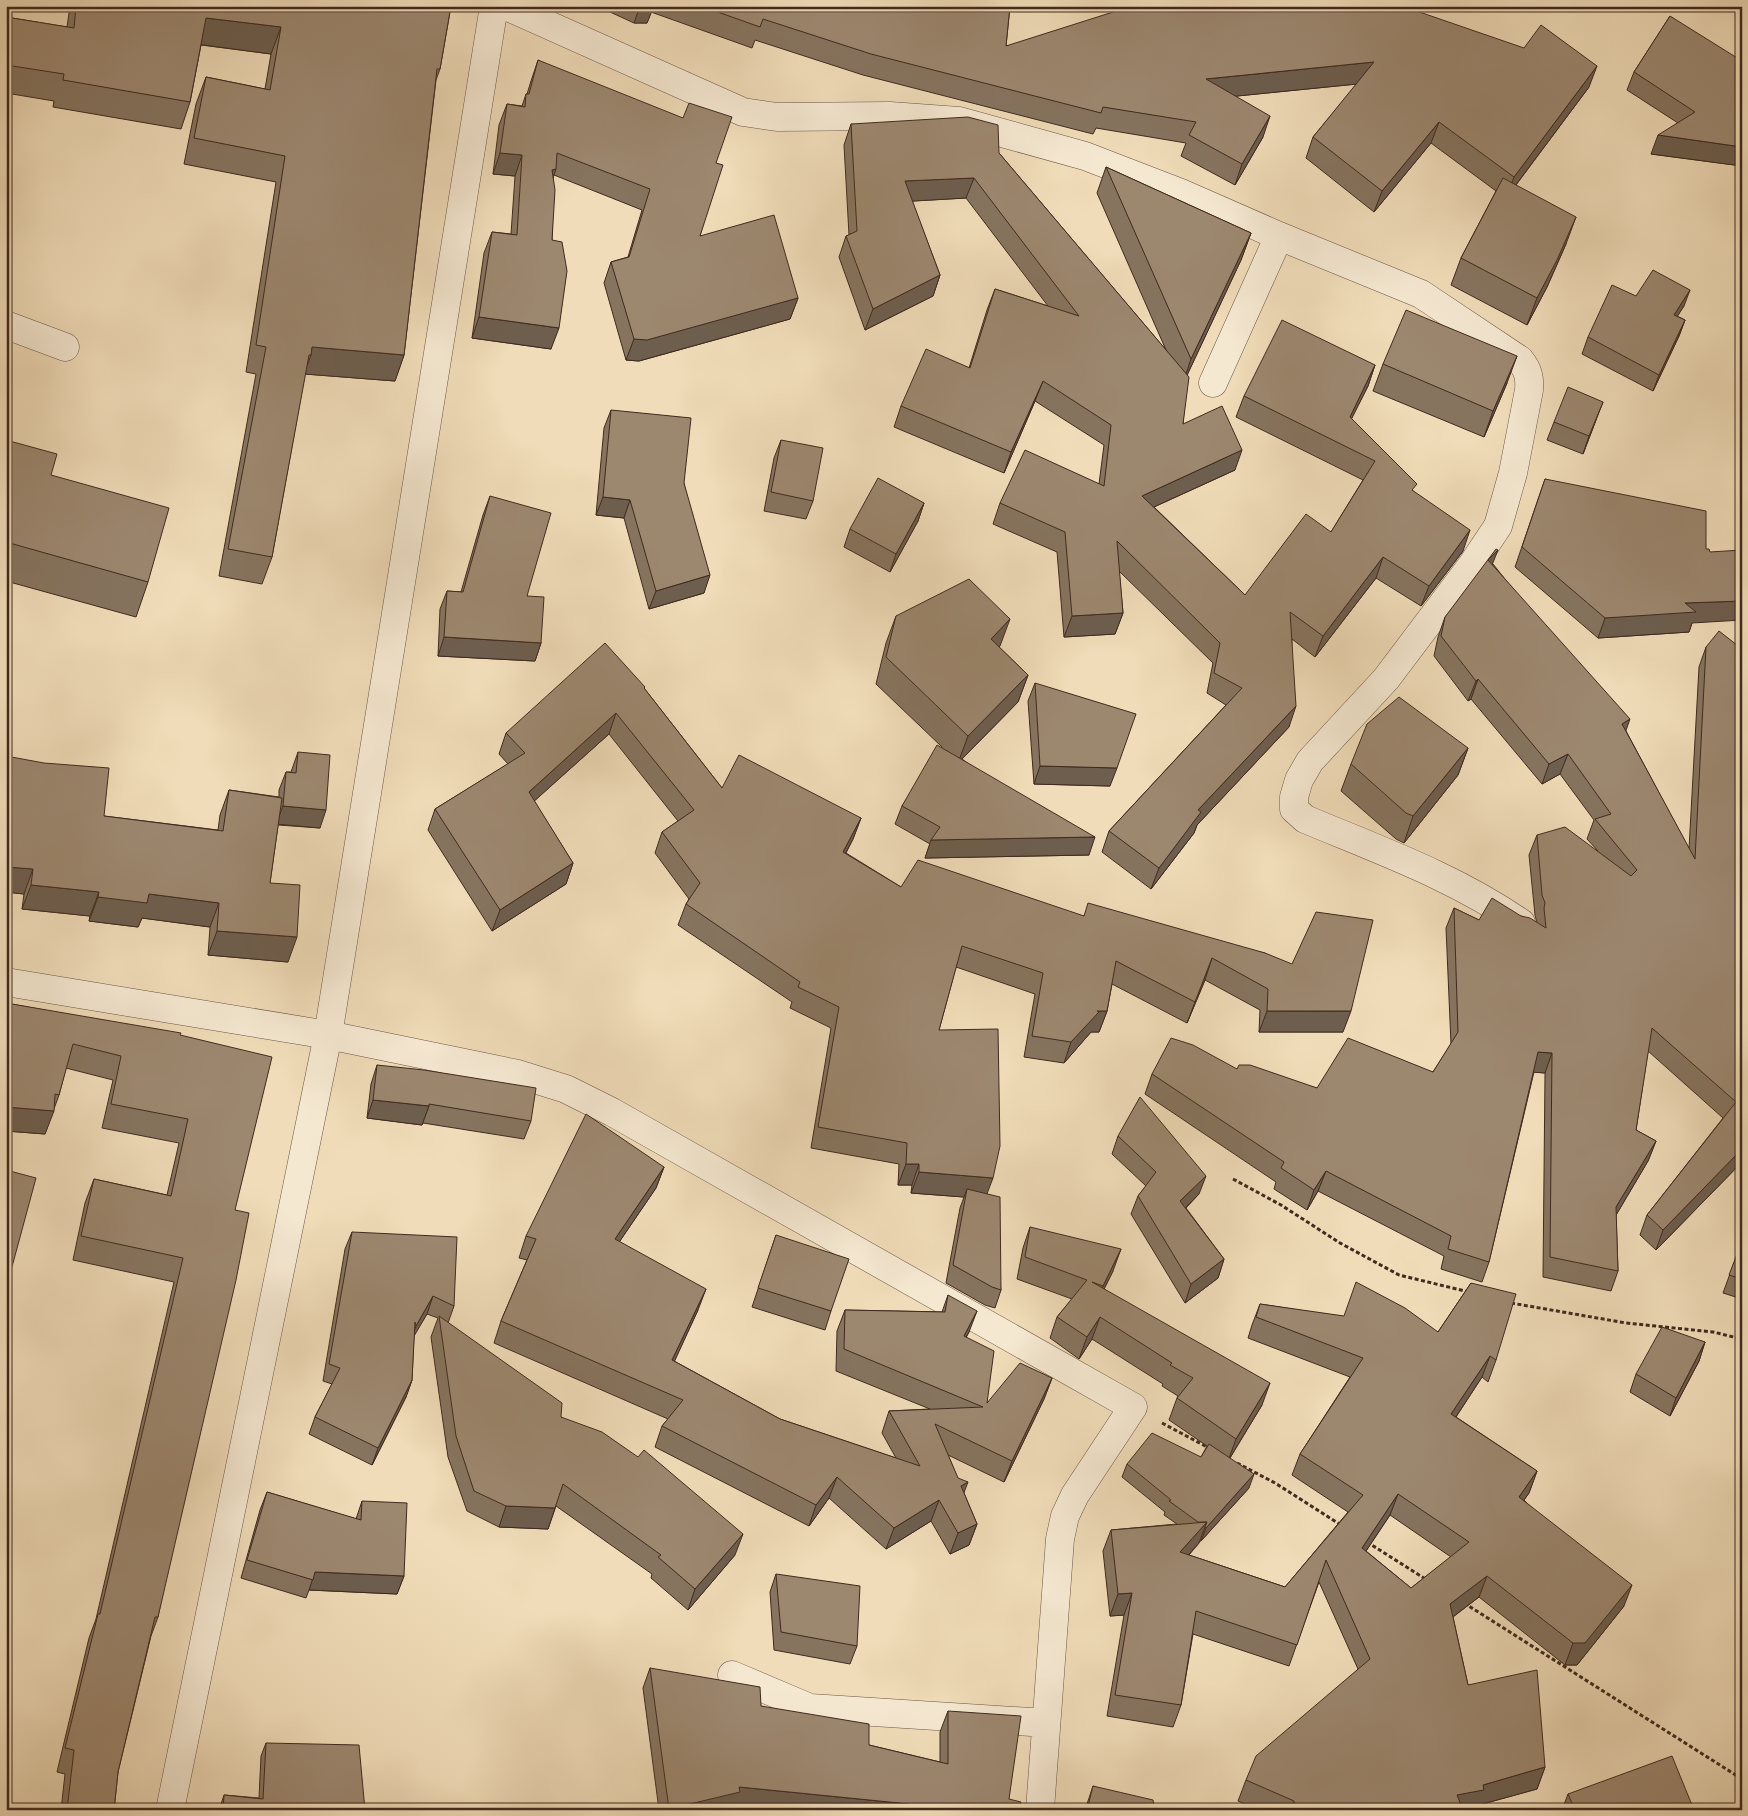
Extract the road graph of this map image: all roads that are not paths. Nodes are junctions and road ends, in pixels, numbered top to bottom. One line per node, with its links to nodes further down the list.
1 (494, 6): 9 (street)
2 (506, 6): 3 (street)
3 (1279, 236): 6 (street); 7 (street)
4 (6, 326): 5 (street)
5 (65, 347)
6 (1213, 383)
7 (1522, 923)
8 (6, 982): 9 (street)
9 (328, 1035): 11 (street); 12 (street)
10 (732, 1675): 11 (street)
11 (1046, 1723): 13 (street)
12 (170, 1810)
13 (1040, 1810)

